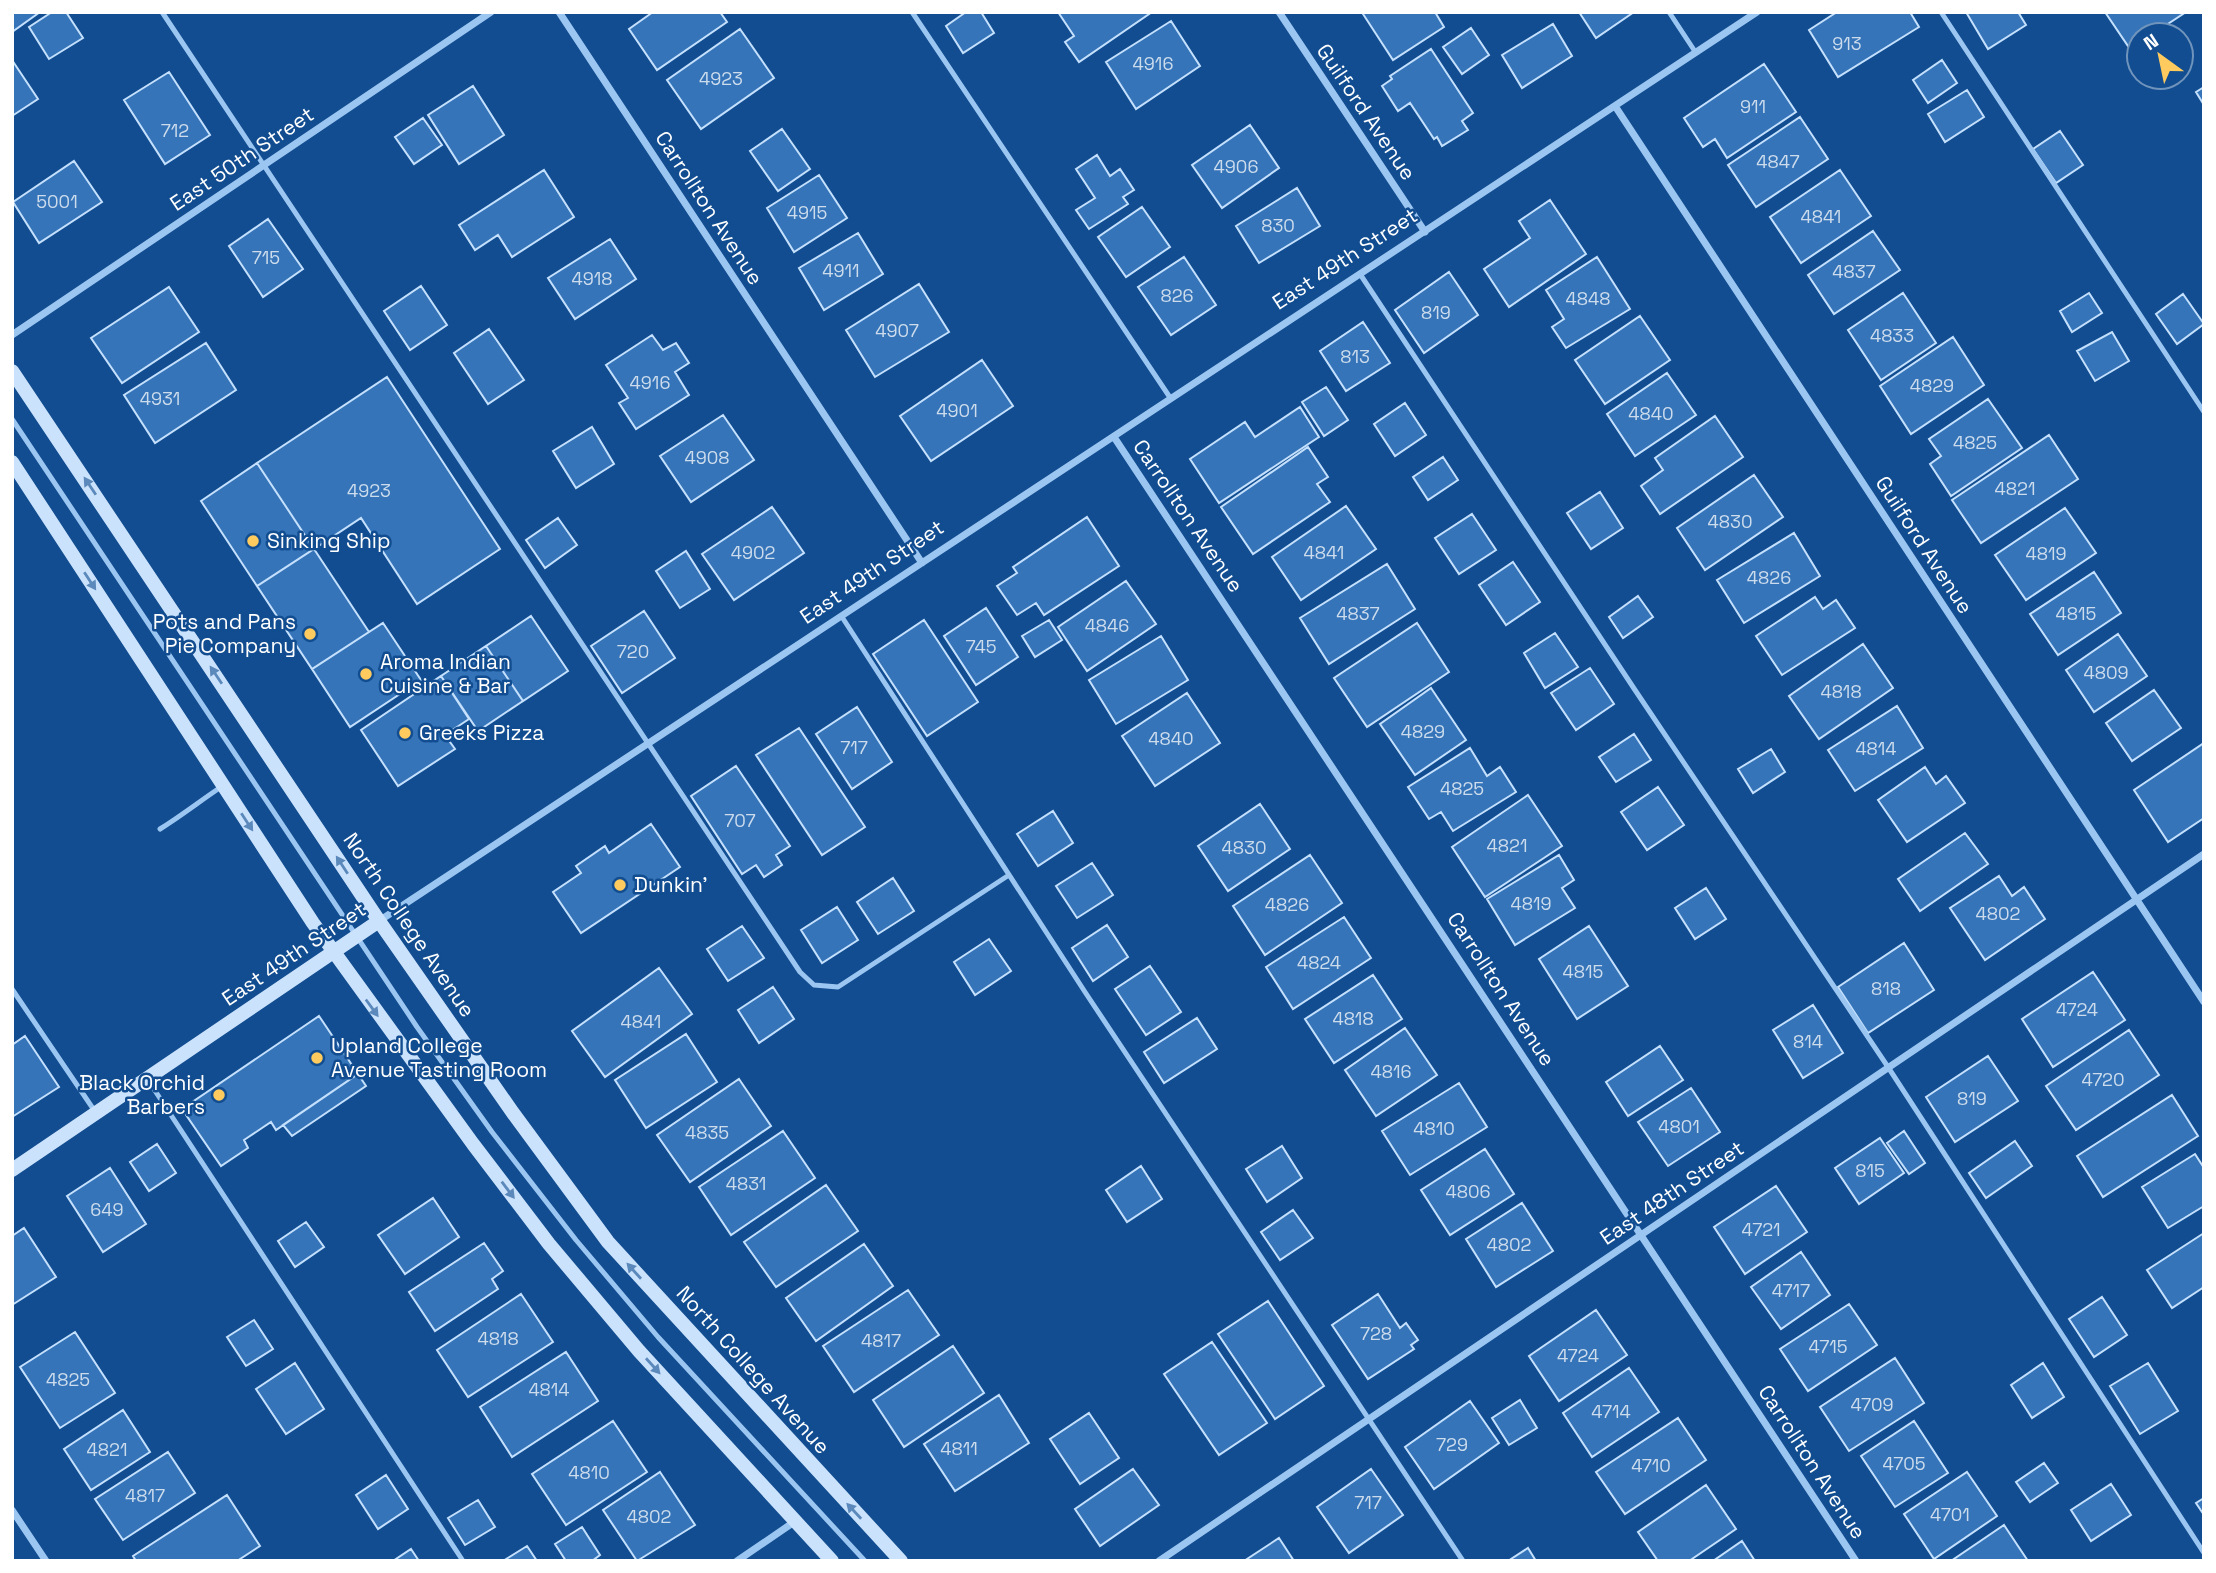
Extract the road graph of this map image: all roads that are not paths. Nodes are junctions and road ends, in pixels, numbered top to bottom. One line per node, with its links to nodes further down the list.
1 (162, 12): 11 (lane)
2 (491, 12): 11 (street, East 50th Street)
3 (559, 12): 21 (street, Carrollton Avenue)
4 (912, 12): 16 (lane)
5 (1279, 12): 12 (street, Guilford Avenue)
6 (1669, 12): 9 (lane)
7 (1757, 12): 9 (street, East 49th Street)
8 (1941, 12): 17 (lane)
9 (1696, 53): 10 (street, East 49th Street)
10 (1615, 106): 12 (street, East 49th Street); 28 (street, Guilford Avenue)
11 (263, 165): 14 (street, East 50th Street); 23 (lane)
12 (1425, 232): 13 (street, East 49th Street)
13 (1360, 274): 16 (street, East 49th Street); 34 (lane)
14 (12, 335)
15 (12, 371): 29 (main road, North College Avenue, one-way to 15)
16 (1171, 400): 19 (street, East 49th Street)
17 (2204, 412)
18 (12, 419): 30 (lane)
19 (1114, 437): 21 (street, East 49th Street); 38 (street, Carrollton Avenue)
20 (12, 462): 24 (main road, one-way to 24)
21 (922, 563): 22 (street, East 49th Street)
22 (842, 617): 23 (street, East 49th Street); 27 (lane)
23 (649, 744): 27 (lane); 29 (street, East 49th Street)
24 (223, 786): 25 (lane); 31 (main road, one-way to 31)
25 (160, 829)
26 (2204, 854): 28 (street, East 48th Street)
27 (1009, 875): 39 (lane)
28 (2136, 900): 33 (street, Guilford Avenue); 34 (street, East 48th Street)
29 (379, 921): 30 (main road, East 49th Street); 48 (main road, North College Avenue, one-way to 29)
30 (357, 937): 31 (main road, East 49th Street); 47 (lane)
31 (333, 952): 35 (main road, East 49th Street); 41 (main road, one-way to 41)
32 (12, 989): 36 (lane)
33 (2204, 1002)
34 (1888, 1067): 38 (street, East 48th Street); 42 (lane)
35 (147, 1078): 36 (main road, East 49th Street); 44 (lane)
36 (96, 1113): 37 (main road, East 49th Street)
37 (12, 1170)
38 (1642, 1235): 39 (street, East 48th Street); 51 (street, Carrollton Avenue)
39 (1370, 1419): 49 (street, East 48th Street); 50 (lane)
40 (12, 1510): 43 (street)
41 (794, 1521): 45 (street); 46 (main road)
42 (2204, 1553)
43 (46, 1561)
44 (463, 1561)
45 (737, 1561)
46 (832, 1561)
47 (865, 1561)
48 (901, 1561)
49 (1159, 1561)
50 (1463, 1561)
51 (1856, 1561)

